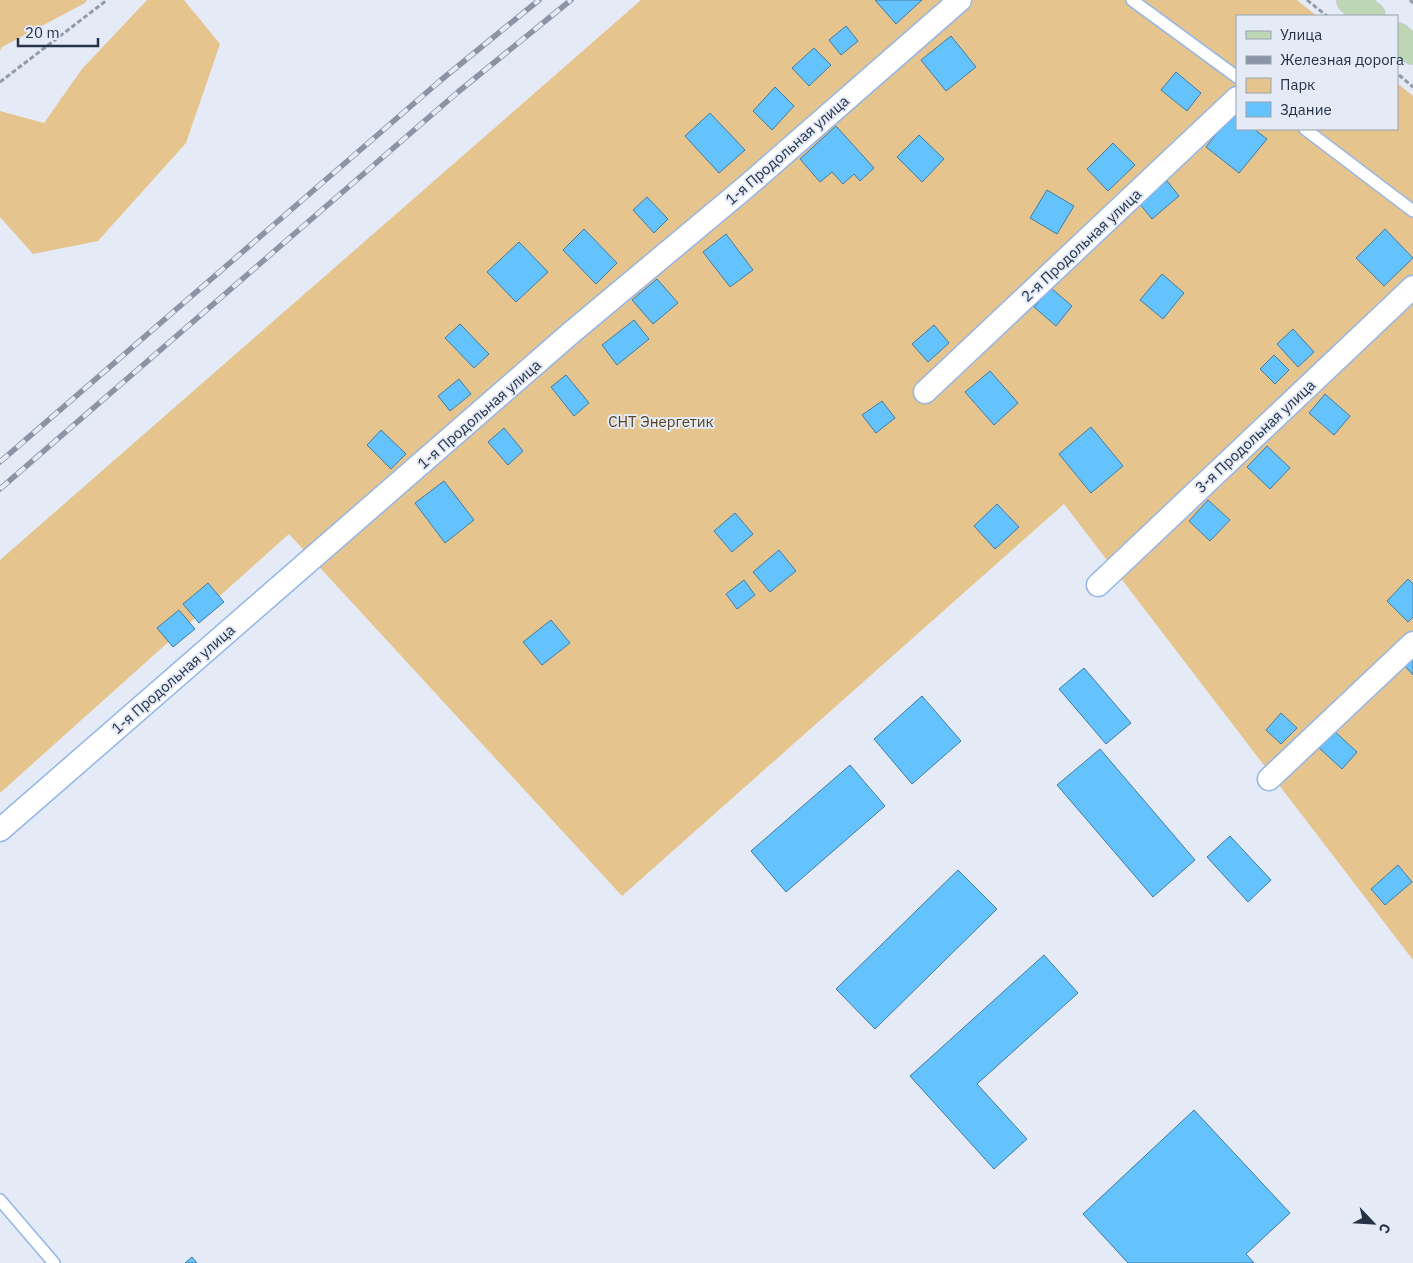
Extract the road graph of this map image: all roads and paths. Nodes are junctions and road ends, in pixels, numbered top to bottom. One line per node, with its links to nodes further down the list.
1 (107, 0): 14 (path)
2 (960, 0): 24 (street, 1-я Продольная улица)
3 (1132, 0): 13 (lane)
4 (1307, 0): 8 (path)
5 (1351, 0): 9 (main road)
6 (1410, 0): 7 (path)
7 (1413, 3)
8 (1326, 15)
9 (1370, 15)
10 (1398, 38): 11 (main road)
11 (1413, 50)
12 (1398, 75): 15 (path)
13 (1236, 76)
14 (0, 82)
15 (1413, 87)
16 (1236, 99): 20 (street, 2-я Продольная улица)
17 (1306, 130): 18 (lane)
18 (1413, 211)
19 (1413, 287): 21 (street, 3-я Продольная улица)
20 (925, 392)
21 (1098, 584)
22 (1413, 643): 23 (street)
23 (1269, 779)
24 (0, 830)
25 (0, 1200): 26 (lane)
26 (54, 1263)

